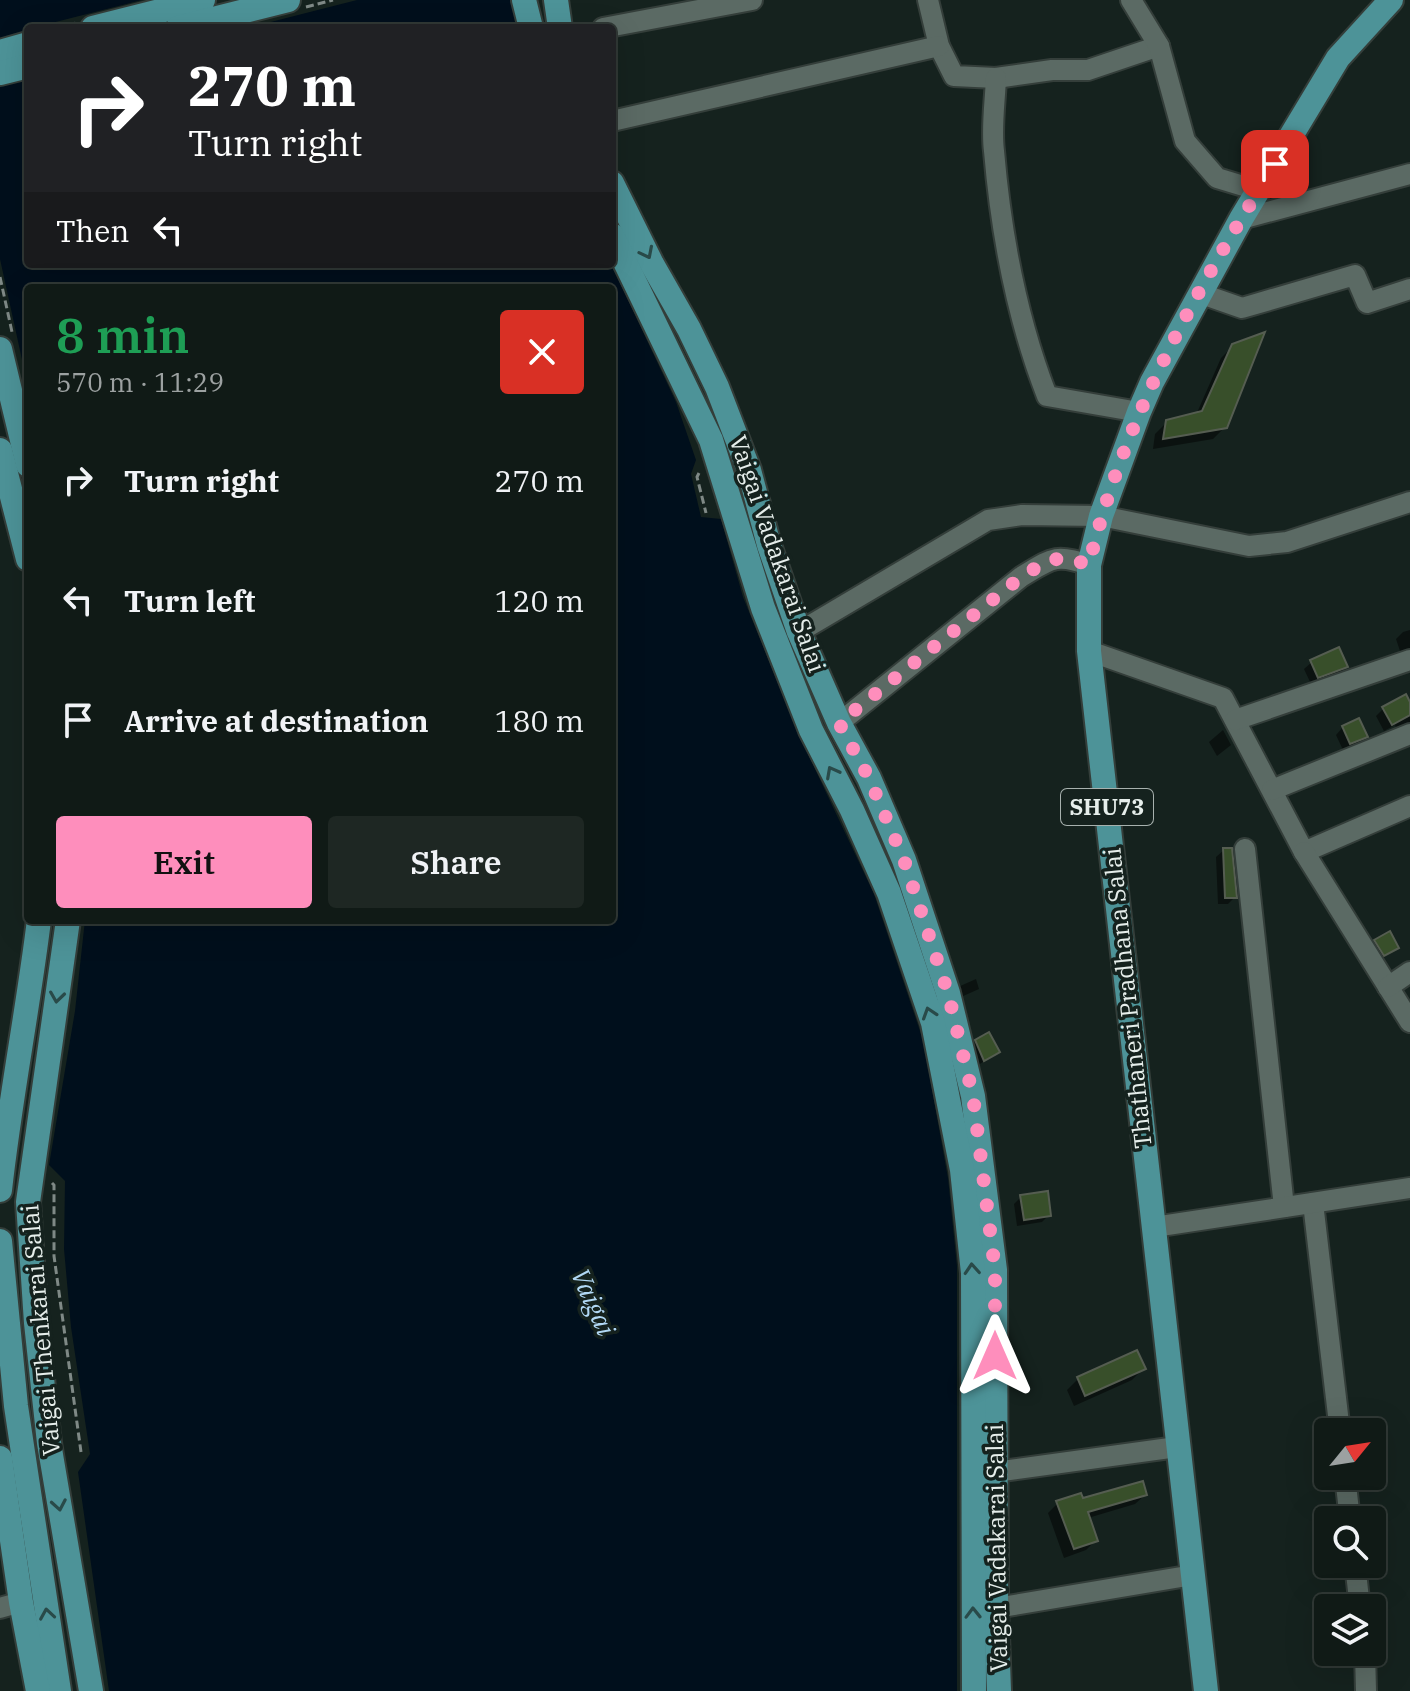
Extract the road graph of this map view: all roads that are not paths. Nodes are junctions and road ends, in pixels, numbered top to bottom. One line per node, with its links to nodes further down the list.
1 (203, 0): 9 (main road)
2 (288, 0): 10 (main road)
3 (524, 0): 11 (main road)
4 (556, 0): 12 (main road)
5 (752, 0): 13 (street)
6 (928, 0): 15 (street)
7 (1131, 0): 16 (street)
8 (1391, 0): 24 (main road, Thathaneri Pradhana Salai / SHU73)
9 (109, 24)
10 (194, 24)
11 (530, 24)
12 (559, 24)
13 (616, 26)
14 (24, 45): 17 (main road)
15 (939, 46): 20 (street); 21 (street)
16 (1159, 46): 20 (street); 24 (street)
17 (0, 52)
18 (24, 67): 19 (main road)
19 (0, 73)
20 (996, 78): 30 (street)
21 (616, 120)
22 (1410, 174): 25 (street)
23 (616, 191): 37 (main road, Vaigai Vadakarai Salai, one-way to 37)
24 (1260, 191): 25 (main road, Thathaneri Pradhana Salai / SHU73)
25 (1241, 219): 28 (main road, Thathaneri Pradhana Salai / SHU73)
26 (616, 243): 69 (main road, Vaigai Vadakarai Salai, one-way to 26)
27 (1410, 289): 28 (street)
28 (1199, 293): 30 (main road, Thathaneri Pradhana Salai / SHU73)
29 (0, 349): 32 (main road)
30 (1139, 412): 34 (main road, Thathaneri Pradhana Salai / SHU73)
31 (0, 450): 32 (main road)
32 (12, 472): 35 (main road)
33 (1410, 502): 34 (street)
34 (1101, 516): 36 (main road, Thathaneri Pradhana Salai / SHU73); 37 (street)
35 (24, 537)
36 (1089, 565): 38 (main road, Thathaneri Pradhana Salai / SHU73); 41 (street)
37 (799, 632): 41 (main road, Vaigai Vadakarai Salai)
38 (1089, 651): 40 (street); 56 (main road, Thathaneri Pradhana Salai / SHU73)
39 (1410, 660): 40 (street)
40 (1235, 720): 43 (street)
41 (839, 723): 61 (main road, Vaigai Vadakarai Salai)
42 (1410, 734): 43 (street)
43 (1272, 790): 46 (street)
44 (1410, 806): 46 (street)
45 (1245, 849): 55 (street)
46 (1304, 852): 50 (street)
47 (39, 924): 53 (main road, Vaigai Thenkarai Salai)
48 (67, 924): 68 (main road, Vaigai Thenkarai Salai, one-way to 68)
49 (1410, 972): 50 (street)
50 (1388, 987): 51 (street)
51 (1410, 1022)
52 (1410, 1188): 54 (street)
53 (0, 1190)
54 (1313, 1203): 55 (street); 58 (street)
55 (1284, 1207): 56 (street)
56 (1154, 1227): 59 (main road, Thathaneri Pradhana Salai / SHU73)
57 (1, 1253): 67 (main road, Vaigai Thenkarai Salai, one-way to 57)
58 (1338, 1418)
59 (1177, 1447): 61 (street); 62 (main road, Thathaneri Pradhana Salai / SHU73)
60 (0, 1458): 63 (main road)
61 (995, 1472): 64 (main road, Vaigai Vadakarai Salai)
62 (1193, 1575): 64 (street); 71 (main road, Thathaneri Pradhana Salai / SHU73)
63 (10, 1605): 66 (main road)
64 (996, 1608): 70 (main road, Vaigai Vadakarai Salai)
65 (1365, 1666): 72 (street)
66 (38, 1691)
67 (59, 1691)
68 (91, 1691)
69 (974, 1691)
70 (999, 1691)
71 (1206, 1691)
72 (1366, 1691)

